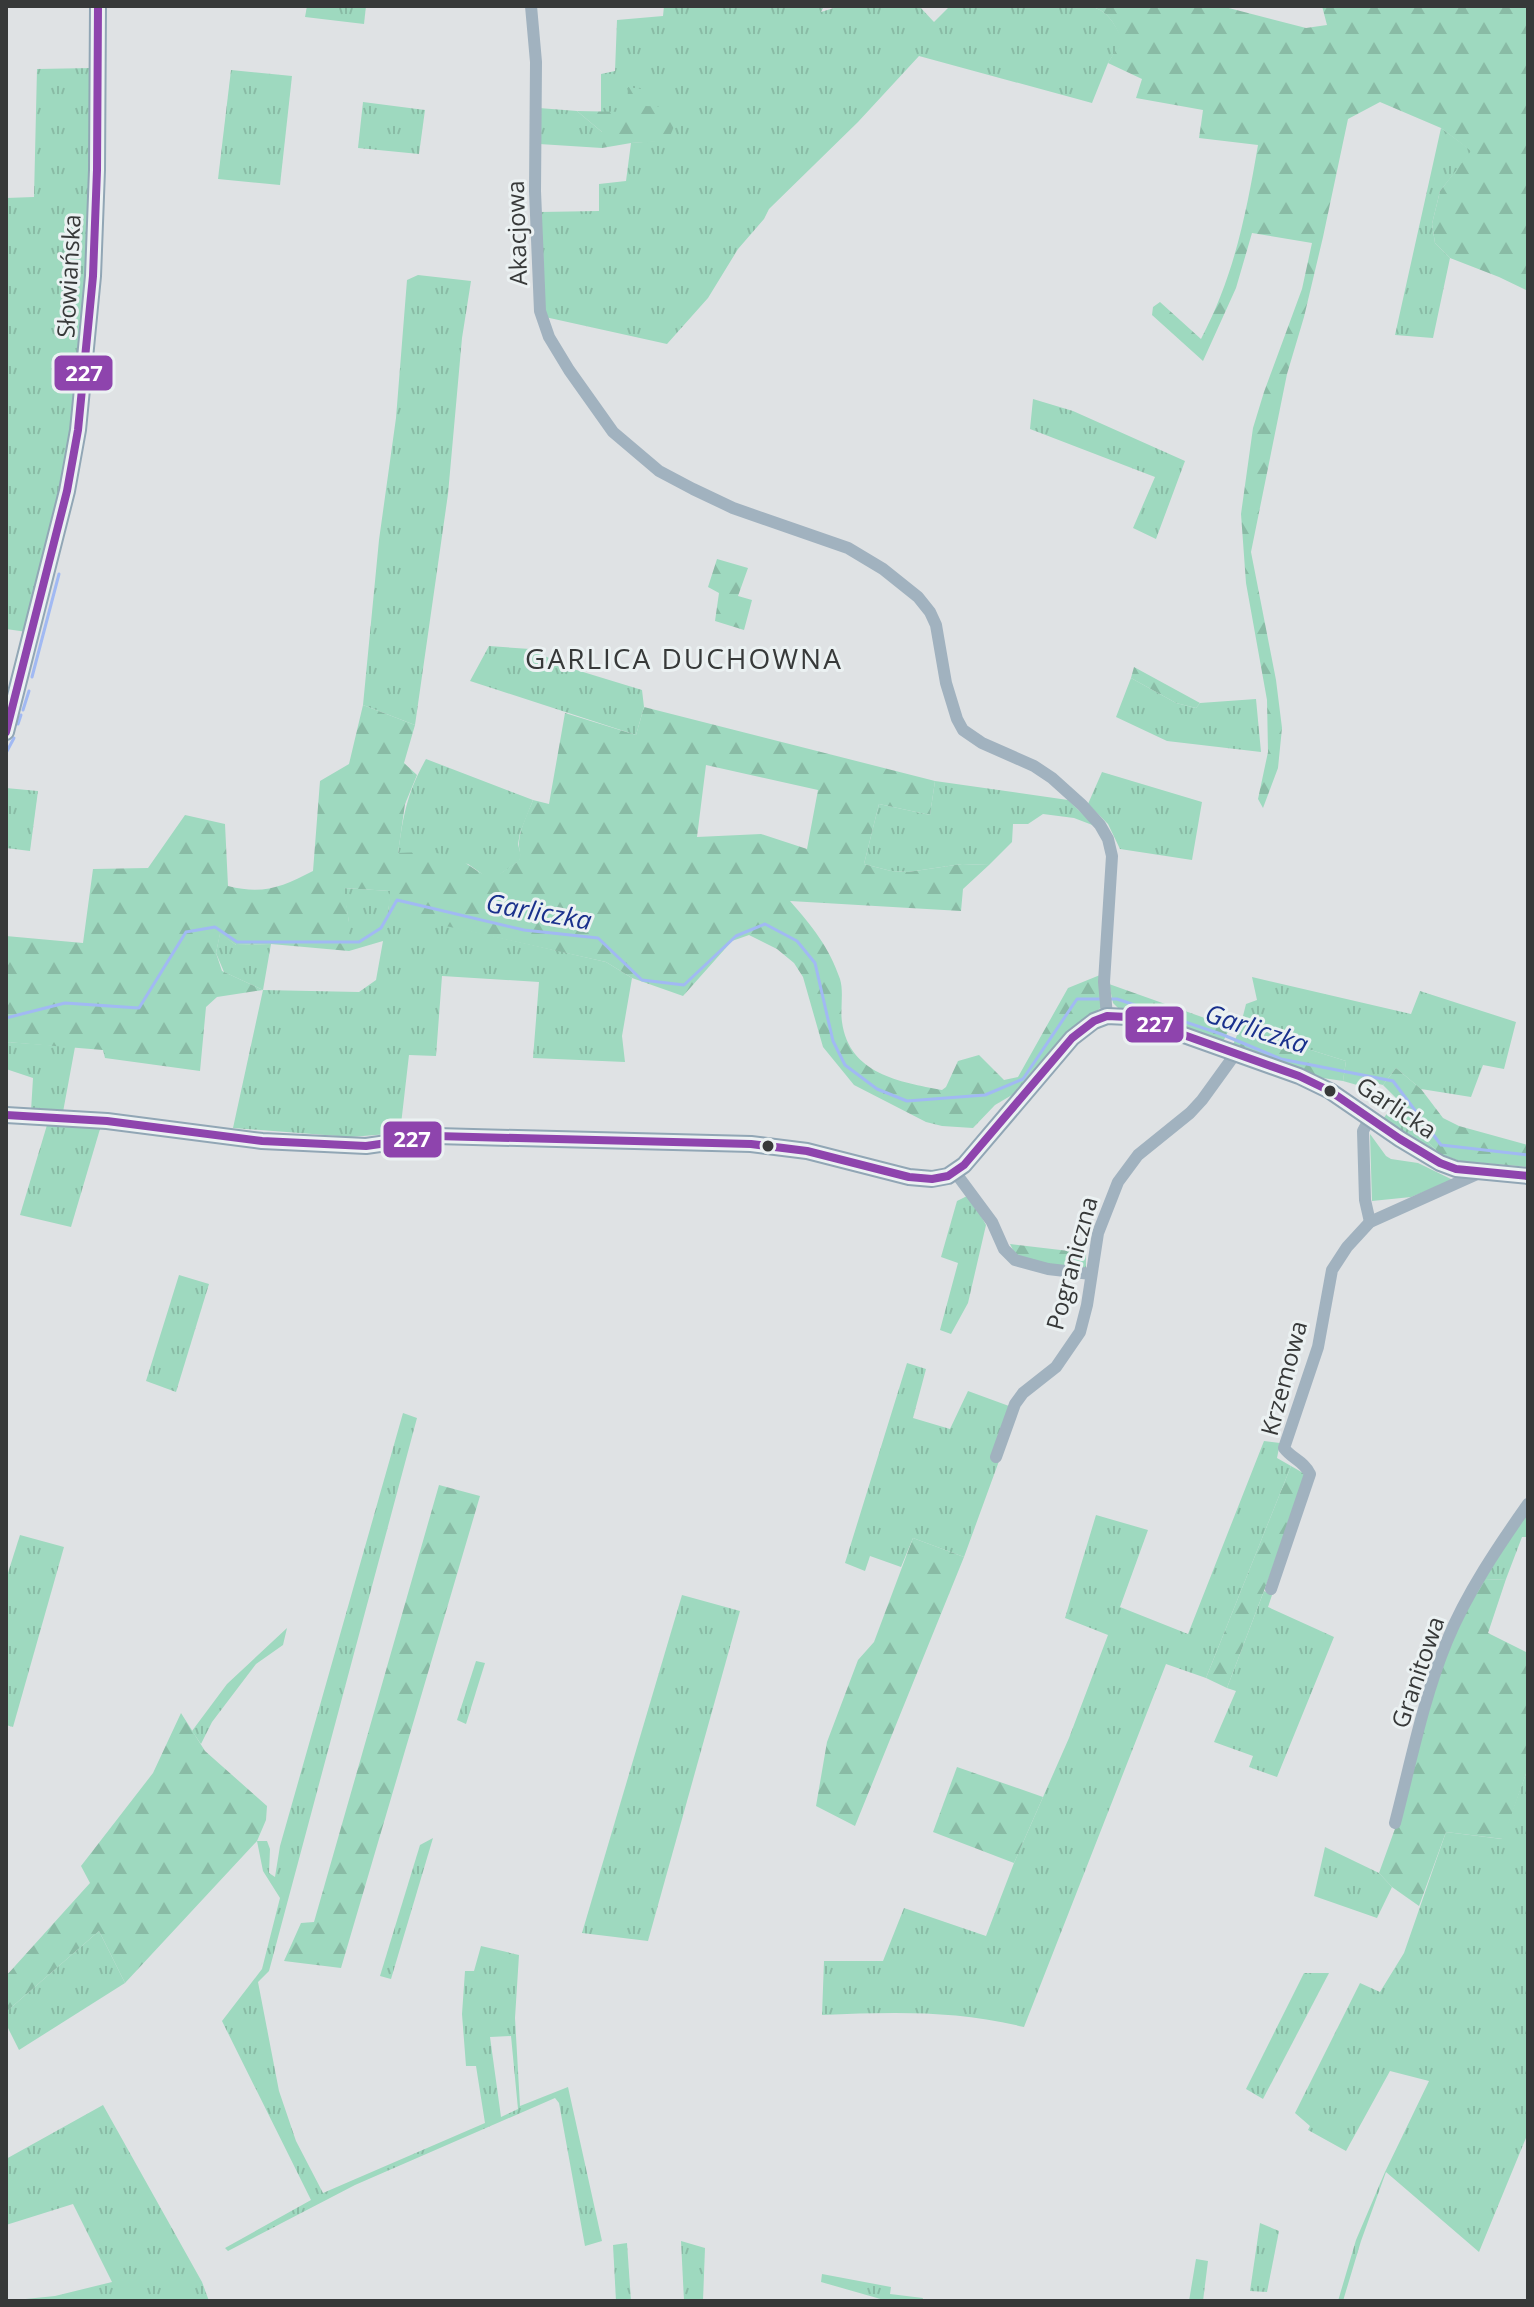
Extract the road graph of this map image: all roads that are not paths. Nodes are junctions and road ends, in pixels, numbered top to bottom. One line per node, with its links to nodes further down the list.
1 (98, 6): 3 (street, Słowiańska)
2 (531, 6): 4 (street, Akacjowa)
3 (6, 732)
4 (1106, 1005): 5 (street, Garlicka); 9 (street)
5 (1230, 1046): 7 (street, Garlicka); 12 (street, Pograniczna)
6 (6, 1115): 9 (street)
7 (1370, 1118): 8 (street, Garlicka); 11 (street)
8 (1484, 1171): 10 (street, Garlicka); 11 (street, Krzemowa)
9 (955, 1172): 12 (street)
10 (1528, 1176)
11 (1370, 1222): 15 (street, Krzemowa)
12 (1091, 1274): 13 (street, Pograniczna)
13 (996, 1457)
14 (1528, 1504): 16 (street, Granitowa)
15 (1271, 1589)
16 (1395, 1823)

